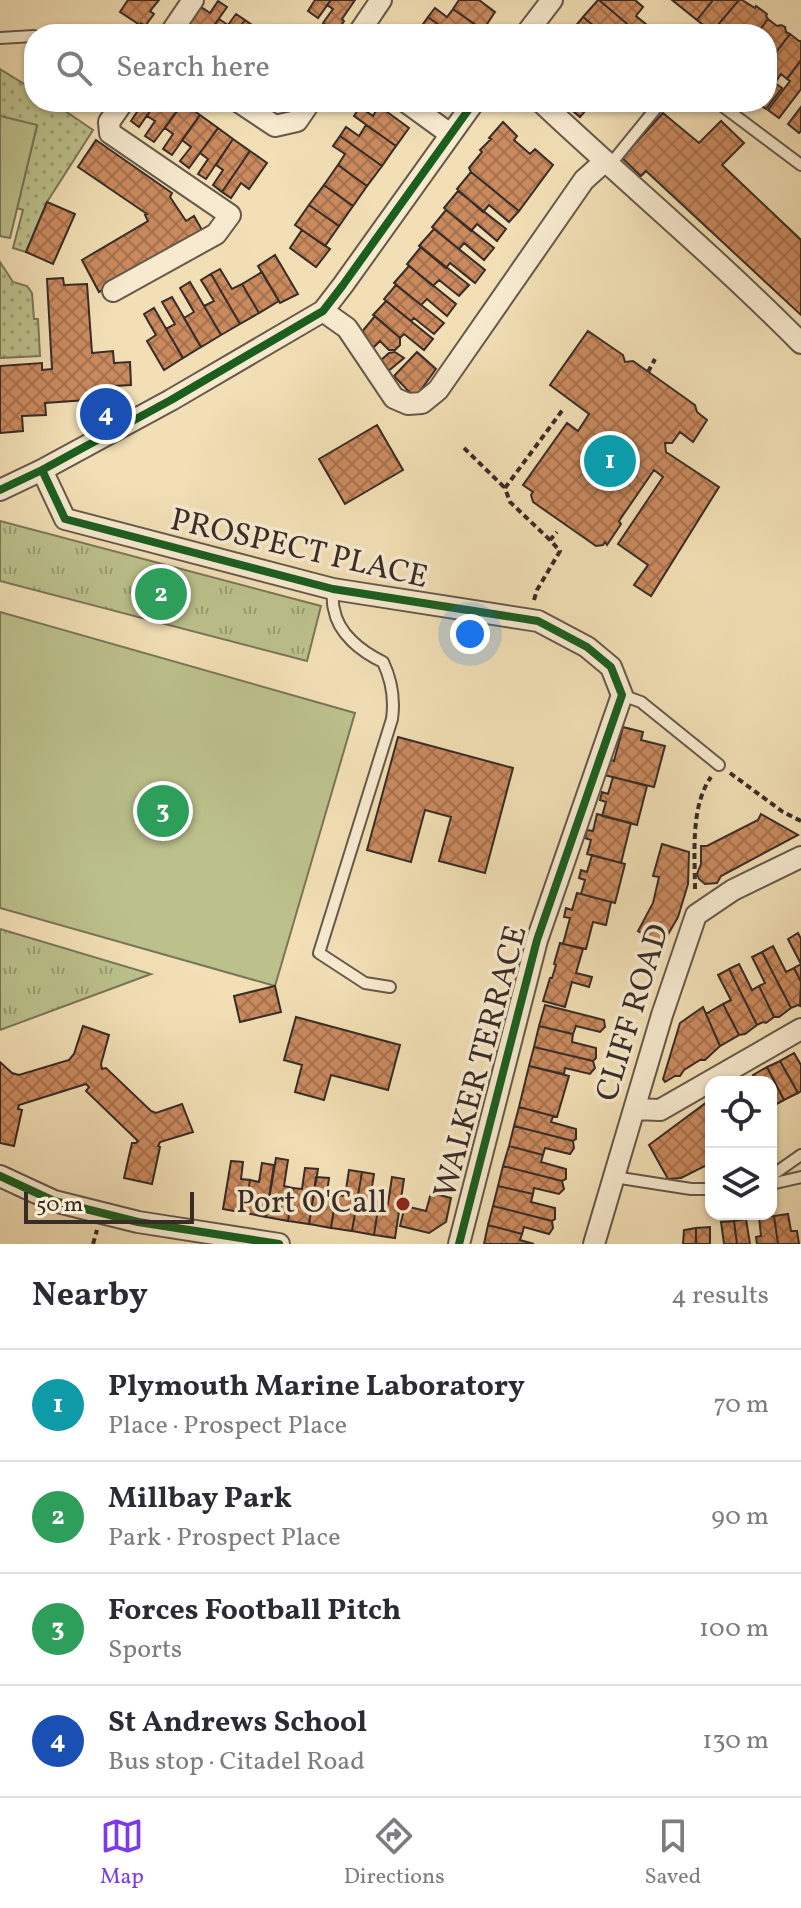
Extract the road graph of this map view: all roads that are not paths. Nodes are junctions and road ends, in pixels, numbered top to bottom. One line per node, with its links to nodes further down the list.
1 (193, 0): 4 (street)
2 (381, 0): 5 (street)
3 (552, 0): 6 (street)
4 (177, 24)
5 (365, 24)
6 (534, 24)
7 (24, 37): 8 (lane)
8 (0, 38)
9 (116, 112): 20 (street)
10 (254, 112): 11 (street)
11 (303, 112)
12 (420, 112): 17 (street)
13 (466, 112): 17 (street)
14 (552, 112): 18 (street)
15 (652, 112): 18 (lane)
16 (730, 112): 19 (lane)
17 (450, 134): 21 (street)
18 (607, 164): 21 (street); 22 (street)
19 (801, 165)
20 (113, 291)
21 (323, 311): 23 (street)
22 (801, 343)
23 (42, 470): 24 (street); 25 (street, PROSPECT PLACE)
24 (0, 490)
25 (333, 589): 26 (street, PROSPECT PLACE); 29 (lane)
26 (622, 695): 27 (lane); 40 (street, WALKER TERRACE)
27 (719, 765)
28 (801, 857): 31 (street, CLIFF ROAD)
29 (390, 987)
30 (801, 1029): 31 (street)
31 (635, 1109): 35 (street, CLIFF ROAD)
32 (801, 1155): 33 (lane)
33 (777, 1172)
34 (0, 1176): 39 (street)
35 (614, 1177): 38 (lane); 41 (street, CLIFF ROAD)
36 (801, 1177): 37 (lane)
37 (777, 1183)
38 (705, 1189)
39 (279, 1244)
40 (459, 1244)
41 (594, 1244)

